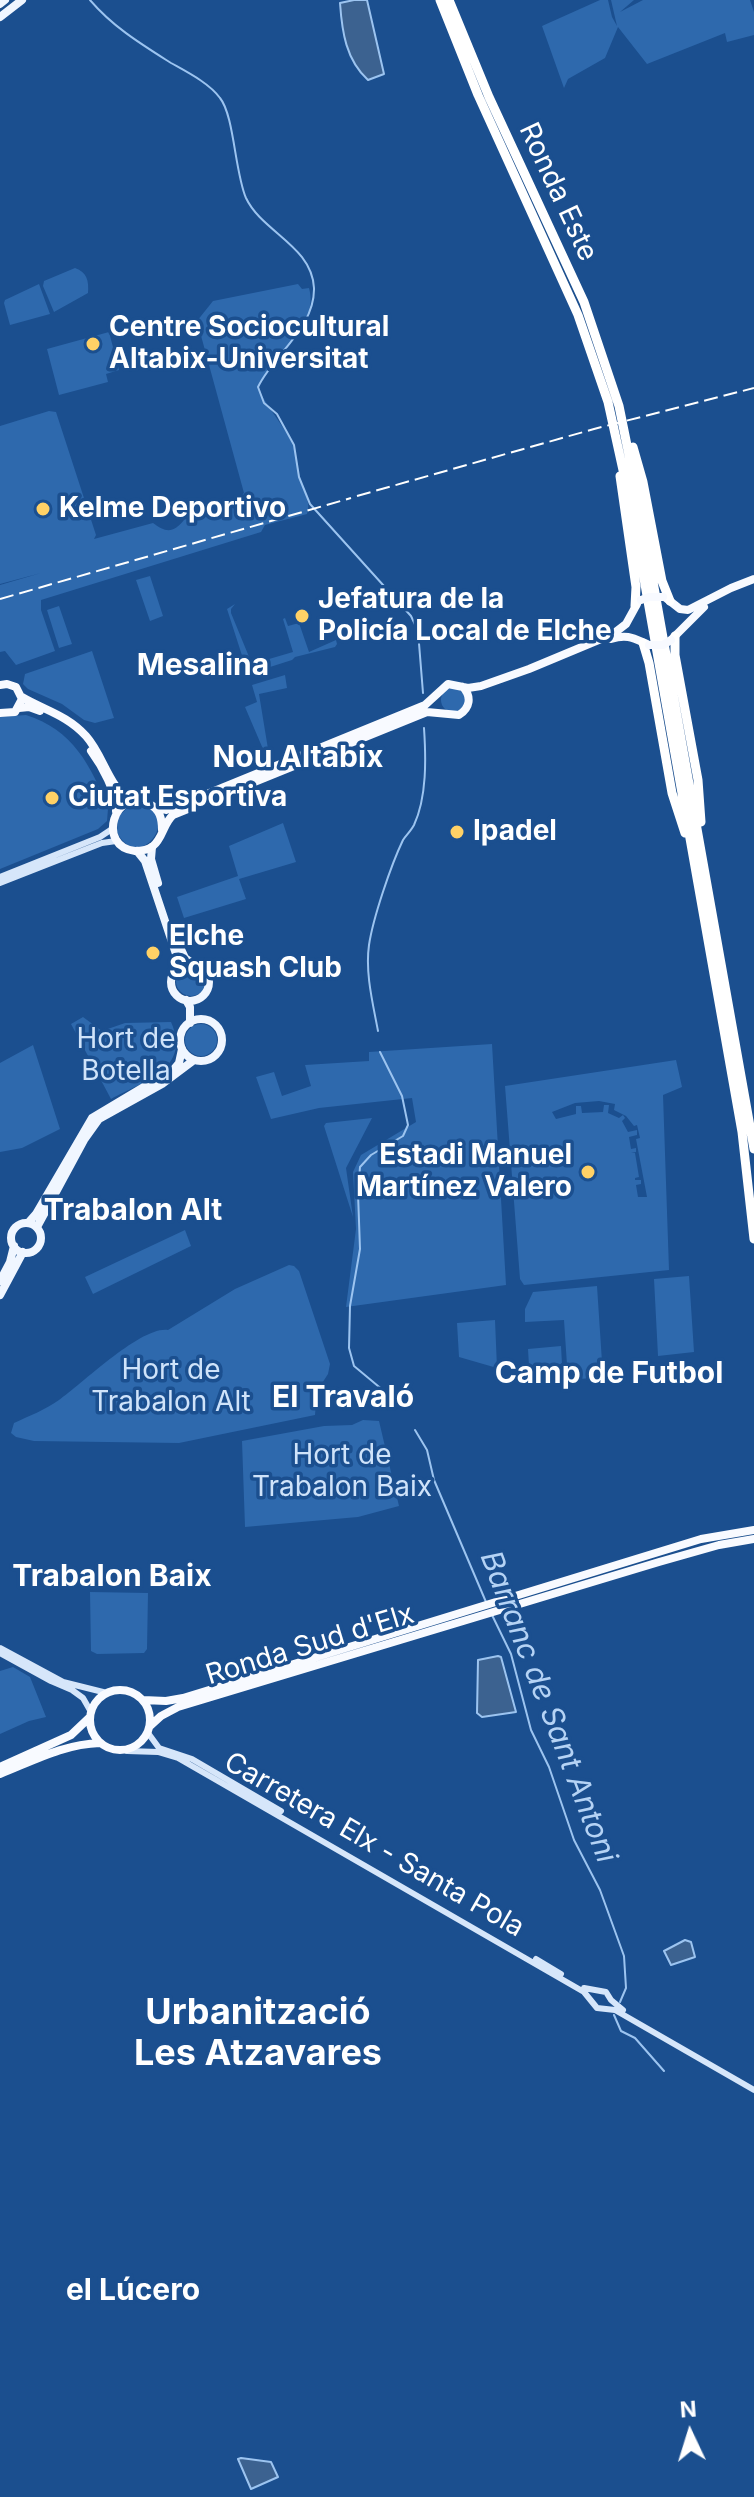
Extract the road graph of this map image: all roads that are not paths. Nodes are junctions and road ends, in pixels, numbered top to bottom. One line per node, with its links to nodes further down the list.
1 (5, 0): 7 (main road)
2 (22, 0): 8 (main road)
3 (433, 0): 9 (highway)
4 (440, 0): 9 (highway, Ronda Este)
5 (449, 0): 10 (highway, Ronda Este)
6 (456, 0): 10 (highway)
7 (0, 4)
8 (0, 17)
9 (451, 31): 11 (highway, Ronda Este)
10 (496, 110): 12 (highway, Ronda Este)
11 (608, 402): 16 (highway); 40 (highway)
12 (619, 406): 15 (highway); 43 (highway)
13 (754, 579): 14 (highway)
14 (743, 584): 15 (highway); 18 (highway)
15 (669, 601): 16 (highway, bridge); 18 (highway)
16 (638, 603): 17 (highway)
17 (630, 617): 19 (highway); 20 (highway)
18 (674, 636): 19 (highway, bridge); 43 (highway)
19 (643, 642): 20 (highway); 40 (highway)
20 (584, 647): 21 (highway)
21 (517, 674): 23 (highway); 26 (highway)
22 (0, 685): 25 (highway)
23 (463, 687): 24 (highway); 26 (highway)
24 (437, 696): 28 (highway); 29 (highway)
25 (22, 697): 27 (highway); 32 (highway)
26 (469, 701): 29 (highway)
27 (19, 708): 30 (highway); 34 (highway)
28 (428, 708): 29 (highway); 31 (highway)
29 (442, 712)
30 (0, 713)
31 (415, 713): 33 (highway); 36 (highway)
32 (132, 801): 33 (highway); 34 (highway)
33 (155, 807): 36 (highway)
34 (116, 812): 35 (highway)
35 (112, 829): 37 (highway); 41 (main road)
36 (162, 830): 38 (highway)
37 (116, 841): 39 (highway); 42 (main road)
38 (152, 847): 39 (highway); 44 (main road)
39 (137, 851): 45 (main road)
40 (692, 851): 54 (highway)
41 (0, 877)
42 (0, 883)
43 (708, 893): 52 (highway)
44 (192, 963): 45 (main road); 46 (main road)
45 (177, 969): 47 (main road)
46 (203, 995): 47 (main road); 48 (main road)
47 (186, 1000): 49 (main road)
48 (207, 1020): 49 (main road); 51 (main road)
49 (190, 1023): 50 (main road)
50 (182, 1049): 51 (main road); 53 (main road)
51 (194, 1060): 53 (main road)
52 (754, 1149)
53 (33, 1224): 55 (main road); 56 (main road)
54 (754, 1239)
55 (14, 1246): 56 (main road); 57 (main road)
56 (23, 1252): 58 (main road)
57 (0, 1281)
58 (0, 1295)
59 (754, 1530): 61 (highway)
60 (754, 1539): 61 (highway)
61 (501, 1604): 62 (highway)
62 (484, 1610): 65 (highway, Ronda Sud d'Elx); 67 (highway, Ronda Sud d'Elx)
63 (0, 1650): 64 (main road); 66 (main road)
64 (107, 1693): 65 (highway); 66 (highway)
65 (143, 1700): 67 (highway)
66 (90, 1714): 68 (highway); 70 (highway)
67 (149, 1730): 69 (highway); 72 (main road, Carretera Elx - Santa Pola)
68 (100, 1743): 69 (highway); 71 (highway)
69 (127, 1751): 73 (main road, Carretera Elx - Santa Pola)
70 (0, 1767)
71 (0, 1774)
72 (597, 1992): 73 (main road); 74 (main road, Carretera Elx - Santa Pola)
73 (592, 1999): 74 (main road, Carretera Elx - Santa Pola)
74 (609, 2004): 75 (main road)
75 (754, 2088)

